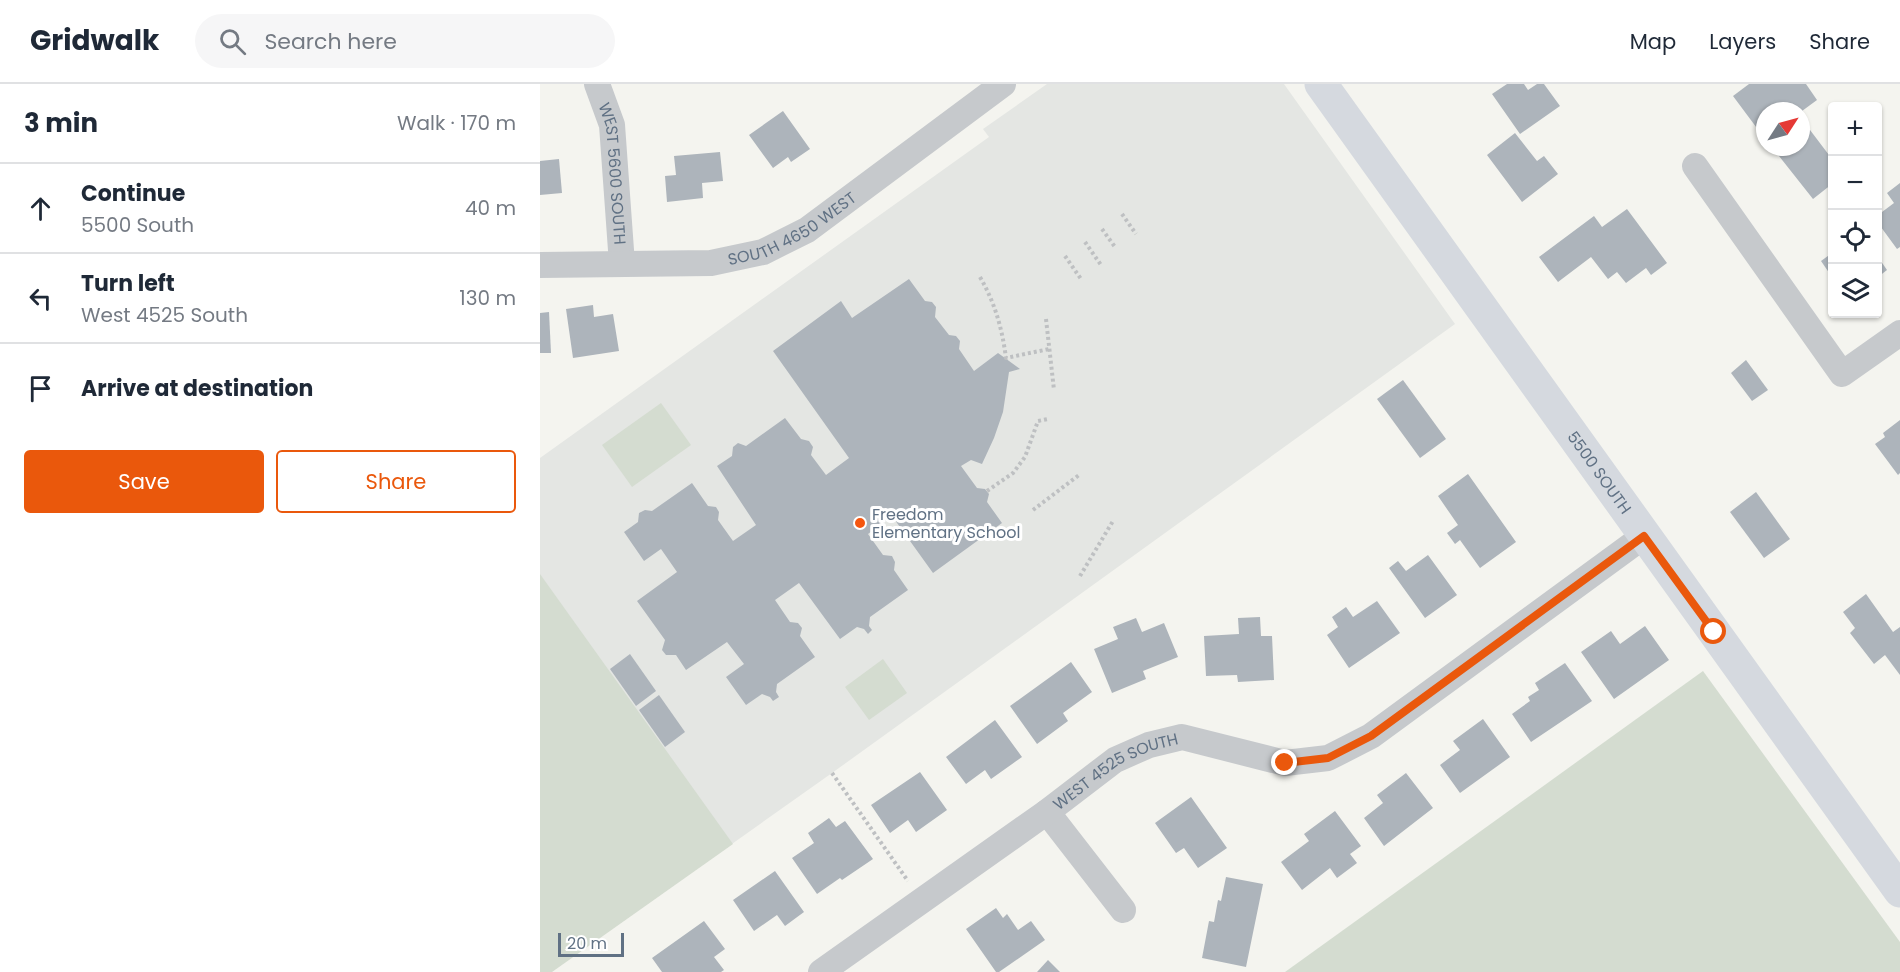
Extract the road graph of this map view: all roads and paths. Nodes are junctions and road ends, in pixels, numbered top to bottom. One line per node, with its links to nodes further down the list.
1 (597, 84): 11 (street, WEST 5600 SOUTH)
2 (1003, 84): 11 (street, SOUTH 4650 WEST)
3 (1321, 84): 25 (main road, 5500 SOUTH)
4 (1695, 166): 17 (street)
5 (1122, 214): 7 (path)
6 (1102, 229): 9 (path)
7 (1136, 234)
8 (1085, 242): 13 (path)
9 (1115, 247)
10 (1065, 256): 15 (path)
11 (622, 264): 12 (street, SOUTH 4650 WEST)
12 (540, 265)
13 (1101, 265)
14 (980, 277): 18 (path)
15 (1081, 279)
16 (1046, 319): 18 (path)
17 (1900, 333)
18 (1049, 349): 19 (path)
19 (1054, 390)
20 (1048, 419): 22 (path)
21 (1079, 475): 23 (path)
22 (987, 491)
23 (1033, 510)
24 (1113, 521): 26 (path)
25 (1644, 536): 28 (street, WEST 4525 SOUTH); 30 (main road, 5500 SOUTH)
26 (1080, 576)
27 (832, 773): 29 (path)
28 (1047, 812): 31 (street); 32 (street, WEST 4525 SOUTH)
29 (910, 884)
30 (1900, 891)
31 (1123, 910)
32 (821, 972)

